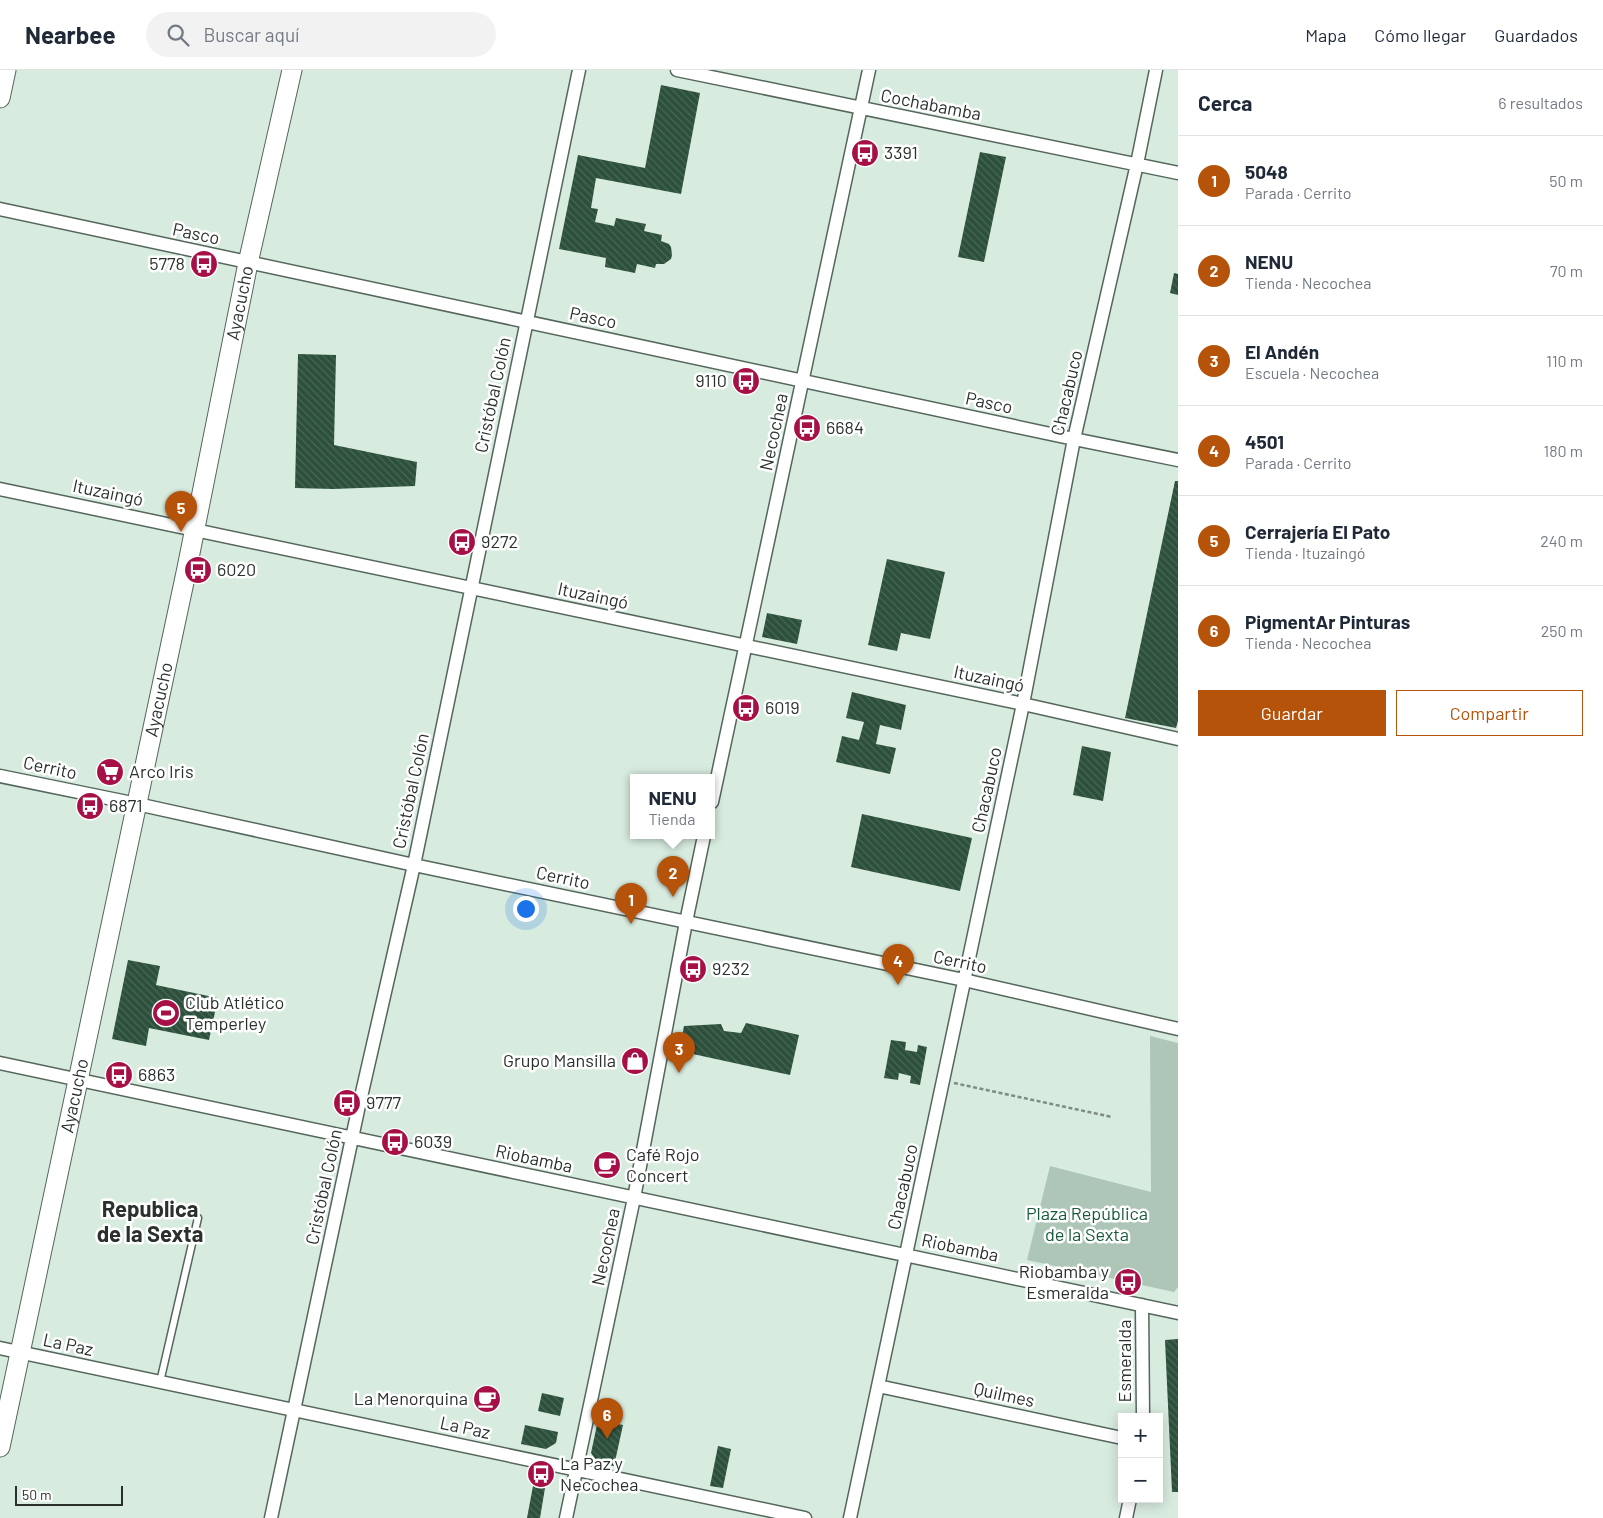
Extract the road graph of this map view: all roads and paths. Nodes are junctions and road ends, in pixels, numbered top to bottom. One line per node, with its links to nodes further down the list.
1 (6, 70): 7 (main road)
2 (292, 70): 12 (main road, Ayacucho)
3 (578, 70): 13 (street, Cristóbal Colón)
4 (677, 70): 8 (street, Cochabamba)
5 (869, 70): 8 (street, Necochea)
6 (1156, 70): 9 (street, Chacabuco)
7 (0, 98)
8 (862, 108): 9 (street, Cochabamba); 14 (street, Necochea)
9 (1137, 164): 10 (street, Cochabamba); 15 (street, Chacabuco)
10 (1178, 173)
11 (0, 209): 12 (street, Pasco)
12 (248, 263): 13 (street, Pasco); 18 (main road, Ayacucho)
13 (526, 322): 14 (street, Pasco); 19 (street, Cristóbal Colón)
14 (802, 381): 15 (street, Pasco); 20 (street, Necochea)
15 (1074, 439): 16 (street, Pasco); 21 (street, Chacabuco)
16 (1178, 460)
17 (0, 489): 18 (street, Ituzaingó)
18 (195, 529): 19 (street, Ituzaingó); 25 (main road, Ayacucho)
19 (471, 589): 20 (street, Ituzaingó); 27 (street, Cristóbal Colón)
20 (746, 646): 21 (street, Ituzaingó); 24 (street, Necochea)
21 (1023, 704): 22 (street, Ituzaingó); 29 (street, Chacabuco)
22 (1178, 739)
23 (0, 776): 25 (street, Cerrito)
24 (715, 788)
25 (137, 804): 27 (street, Cerrito); 32 (main road, Ayacucho)
26 (703, 839): 28 (street, Necochea)
27 (414, 865): 28 (street, Cerrito); 35 (street, Cristóbal Colón)
28 (686, 922): 29 (street, Cerrito); 36 (street, Necochea)
29 (964, 980): 30 (street, Cerrito); 33 (street, Chacabuco)
30 (1178, 1029)
31 (0, 1063): 32 (street, Riobamba)
32 (78, 1079): 35 (street, Riobamba); 42 (main road, Ayacucho)
33 (943, 1080): 34 (path); 38 (street, Chacabuco)
34 (1112, 1116)
35 (352, 1138): 36 (street, Riobamba); 45 (street, Cristóbal Colón)
36 (634, 1198): 38 (street, Riobamba); 49 (street, Necochea)
37 (198, 1218): 43 (lane)
38 (906, 1255): 39 (street, Riobamba); 44 (street, Chacabuco)
39 (1142, 1305): 40 (street, Riobamba); 46 (street, Esmeralda)
40 (1178, 1313)
41 (0, 1348): 42 (street, La Paz)
42 (20, 1353): 43 (street, La Paz); 48 (main road, Ayacucho)
43 (160, 1382): 45 (street, La Paz)
44 (878, 1386): 47 (street, Quilmes); 54 (street, Chacabuco)
45 (294, 1410): 49 (street, La Paz); 51 (street, Cristóbal Colón)
46 (1143, 1413)
47 (1118, 1437)
48 (0, 1447)
49 (577, 1470): 52 (street, Necochea); 53 (street, La Paz)
50 (1129, 1503): 55 (street)
51 (271, 1518)
52 (566, 1518)
53 (805, 1518)
54 (850, 1518)
55 (1126, 1518)

